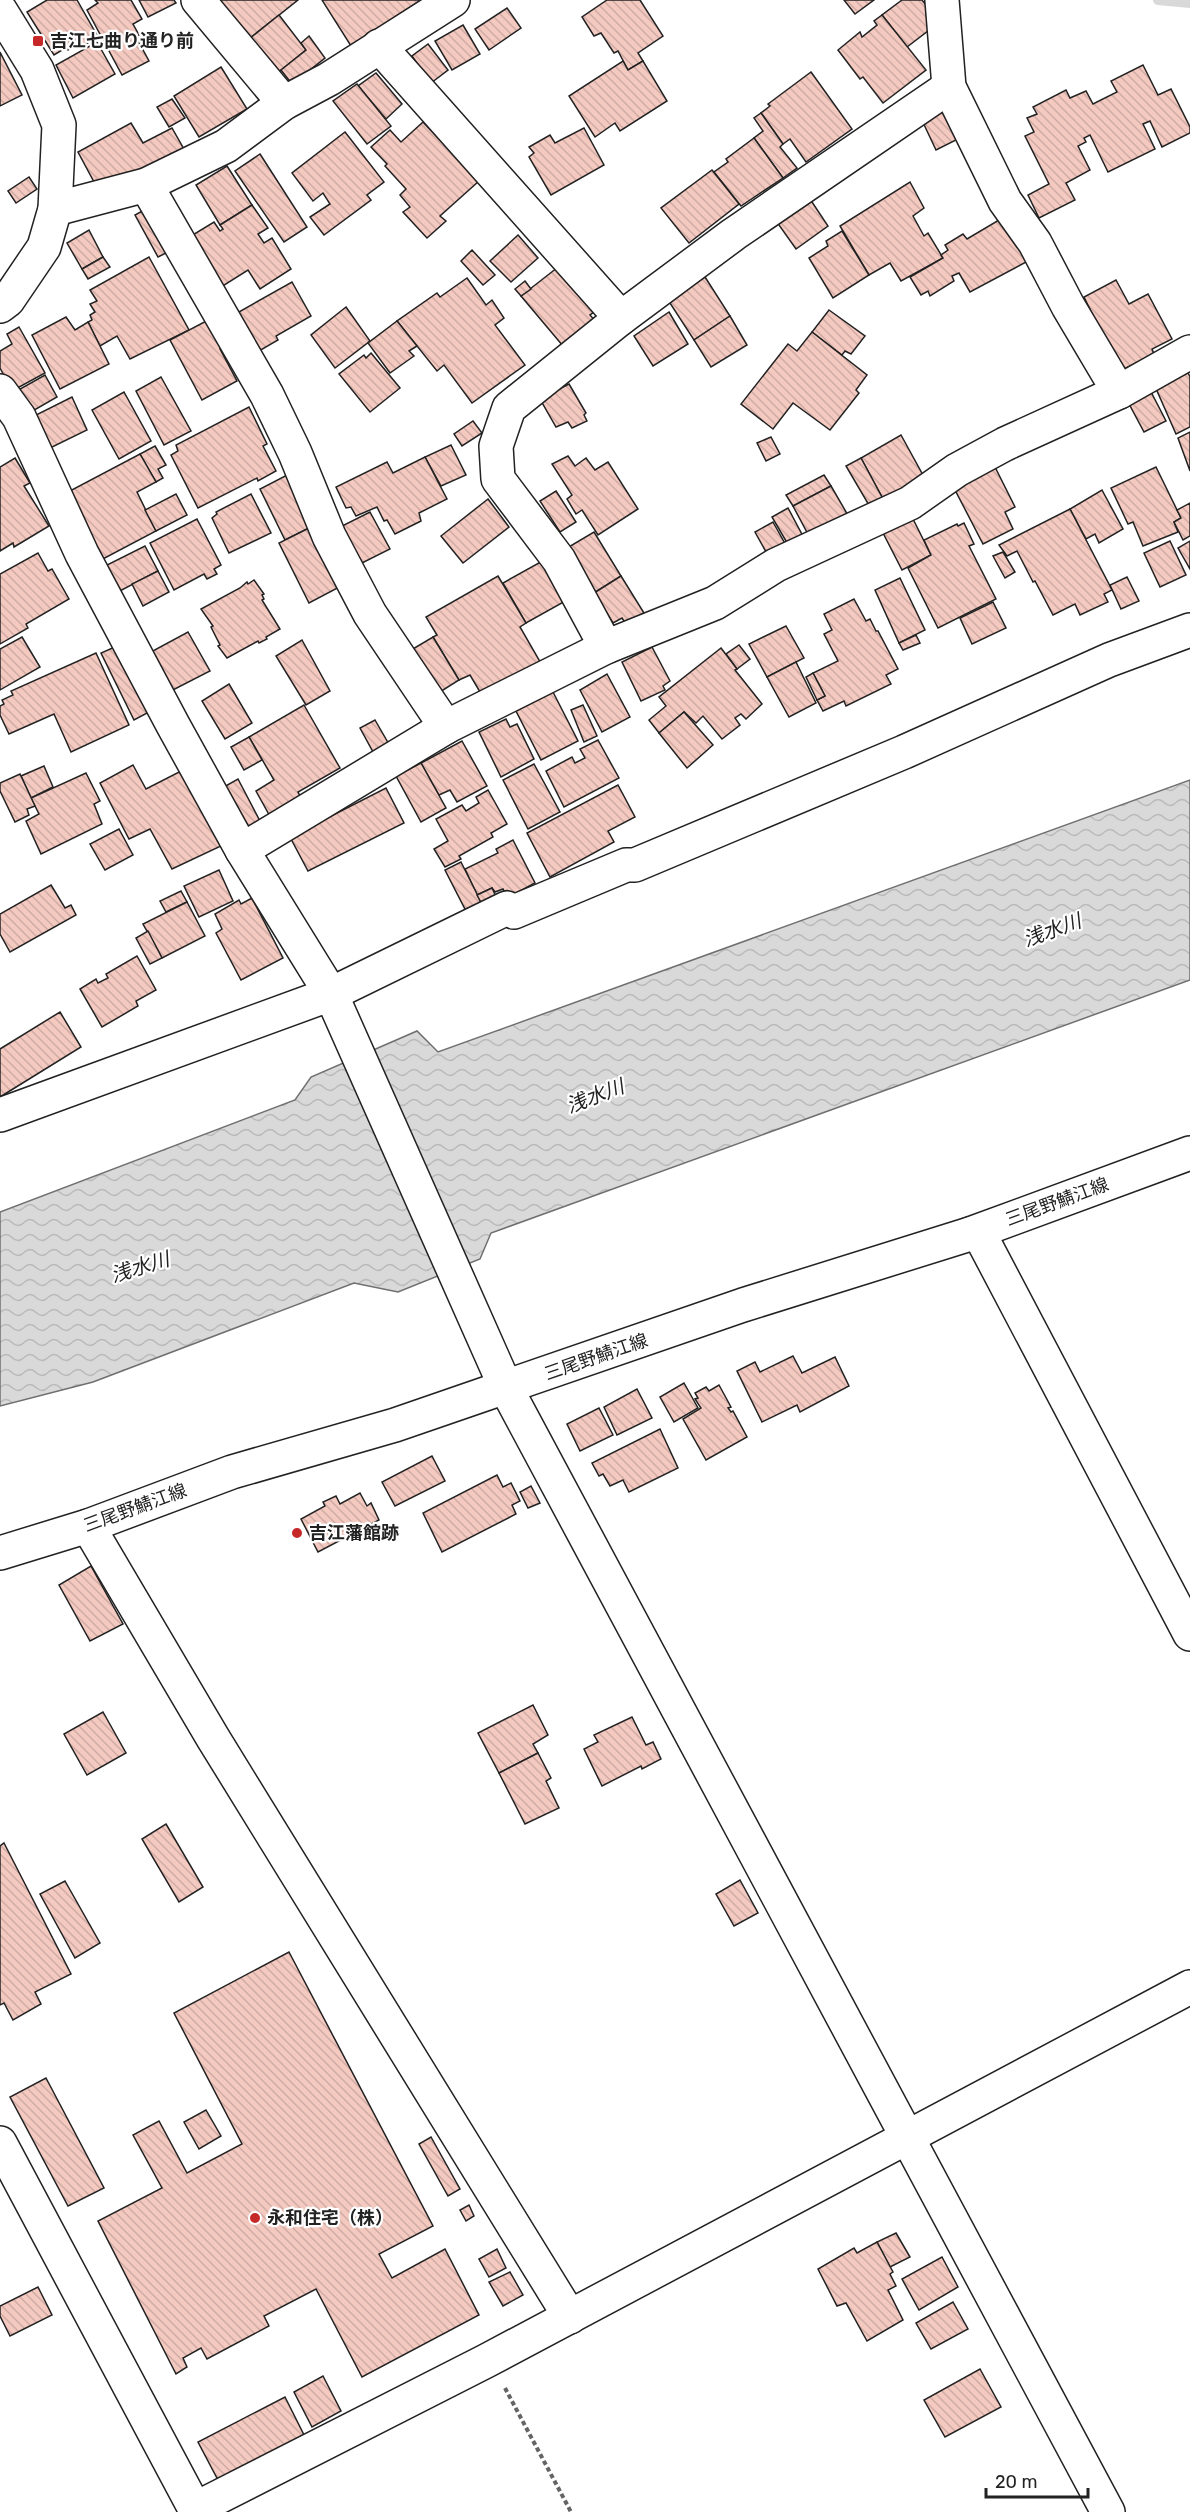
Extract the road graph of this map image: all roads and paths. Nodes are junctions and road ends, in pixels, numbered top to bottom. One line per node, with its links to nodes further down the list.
1 (198, 0): 7 (street)
2 (453, 0): 5 (street)
3 (942, 0): 6 (street)
4 (9, 7): 9 (street)
5 (379, 46): 7 (street); 11 (street)
6 (949, 87): 11 (street); 14 (street)
7 (284, 103): 8 (street)
8 (146, 185): 9 (street); 17 (street)
9 (55, 209): 10 (street)
10 (0, 306)
11 (621, 318): 16 (street)
12 (1190, 352): 14 (street)
13 (0, 391): 18 (street)
14 (1119, 392): 16 (street)
15 (1190, 630): 19 (street)
16 (606, 646): 17 (street)
17 (446, 727): 18 (street)
18 (242, 850): 19 (street)
19 (331, 994): 20 (street); 23 (street)
20 (0, 1115)
21 (1190, 1153): 22 (street, 三尾野鯖江線)
22 (970, 1234): 23 (street, 三尾野鯖江線); 26 (street)
23 (506, 1388): 24 (street, 三尾野鯖江線); 28 (street)
24 (87, 1526): 25 (street, 三尾野鯖江線); 30 (street)
25 (0, 1553)
26 (1190, 1634)
27 (1190, 1988): 28 (street)
28 (905, 2137): 30 (street); 33 (street)
29 (0, 2143): 31 (street)
30 (570, 2317): 31 (street)
31 (489, 2360): 32 (path)
32 (571, 2512)
33 (1108, 2512)

